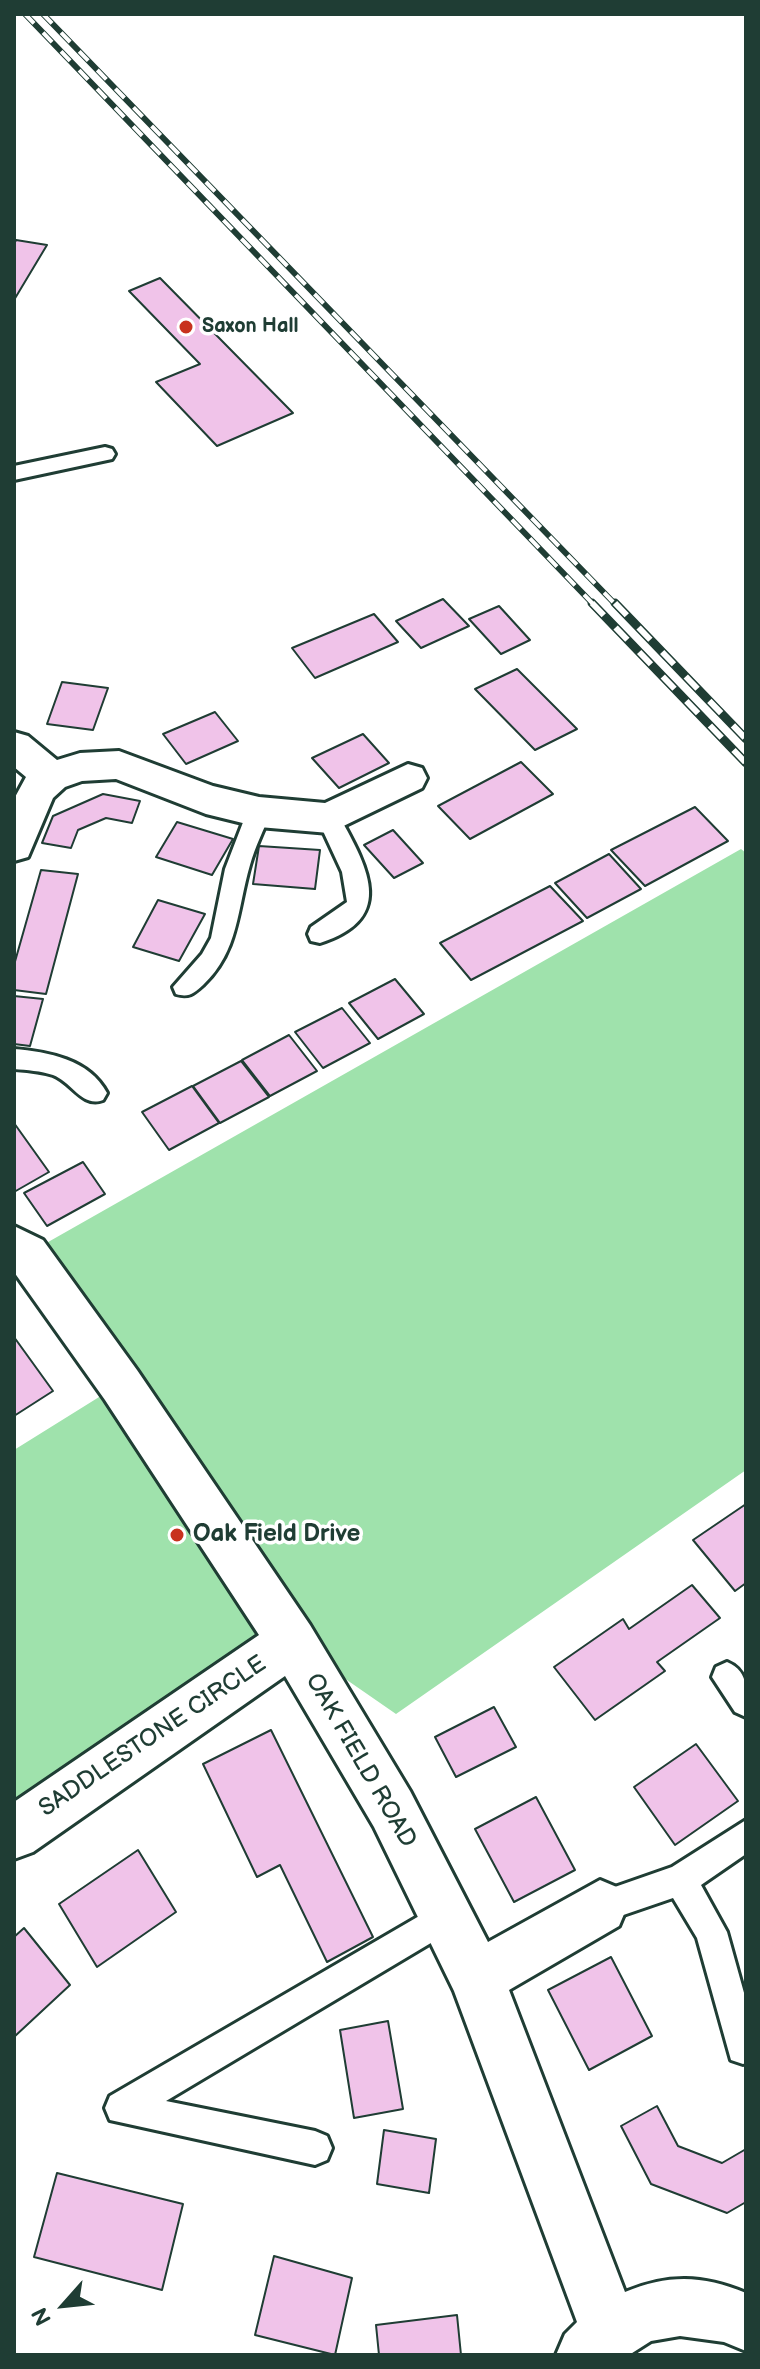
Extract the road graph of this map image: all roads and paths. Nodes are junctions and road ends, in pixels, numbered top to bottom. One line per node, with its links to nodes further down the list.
1 (105, 454): 2 (lane)
2 (14, 473)
3 (14, 746): 4 (street)
4 (51, 777): 6 (street); 8 (street)
5 (408, 778): 7 (street)
6 (259, 812): 7 (street); 10 (lane)
7 (329, 818): 9 (lane)
8 (14, 846)
9 (320, 934)
10 (185, 987)
11 (14, 1059): 12 (lane)
12 (94, 1093)
13 (14, 1245): 14 (street, OAK FIELD ROAD)
14 (292, 1642): 17 (street, SADDLESTONE CIRCLE); 21 (street, OAK FIELD ROAD)
15 (727, 1677): 16 (lane)
16 (746, 1702)
17 (14, 1833)
18 (746, 1836): 19 (lane)
19 (680, 1880): 20 (lane); 23 (lane)
20 (600, 1907): 22 (street)
21 (445, 1917): 22 (street, OAK FIELD ROAD); 24 (lane)
22 (477, 1978): 26 (street, OAK FIELD ROAD)
23 (743, 2048)
24 (315, 2148)
25 (746, 2322): 26 (street)
26 (598, 2342)

